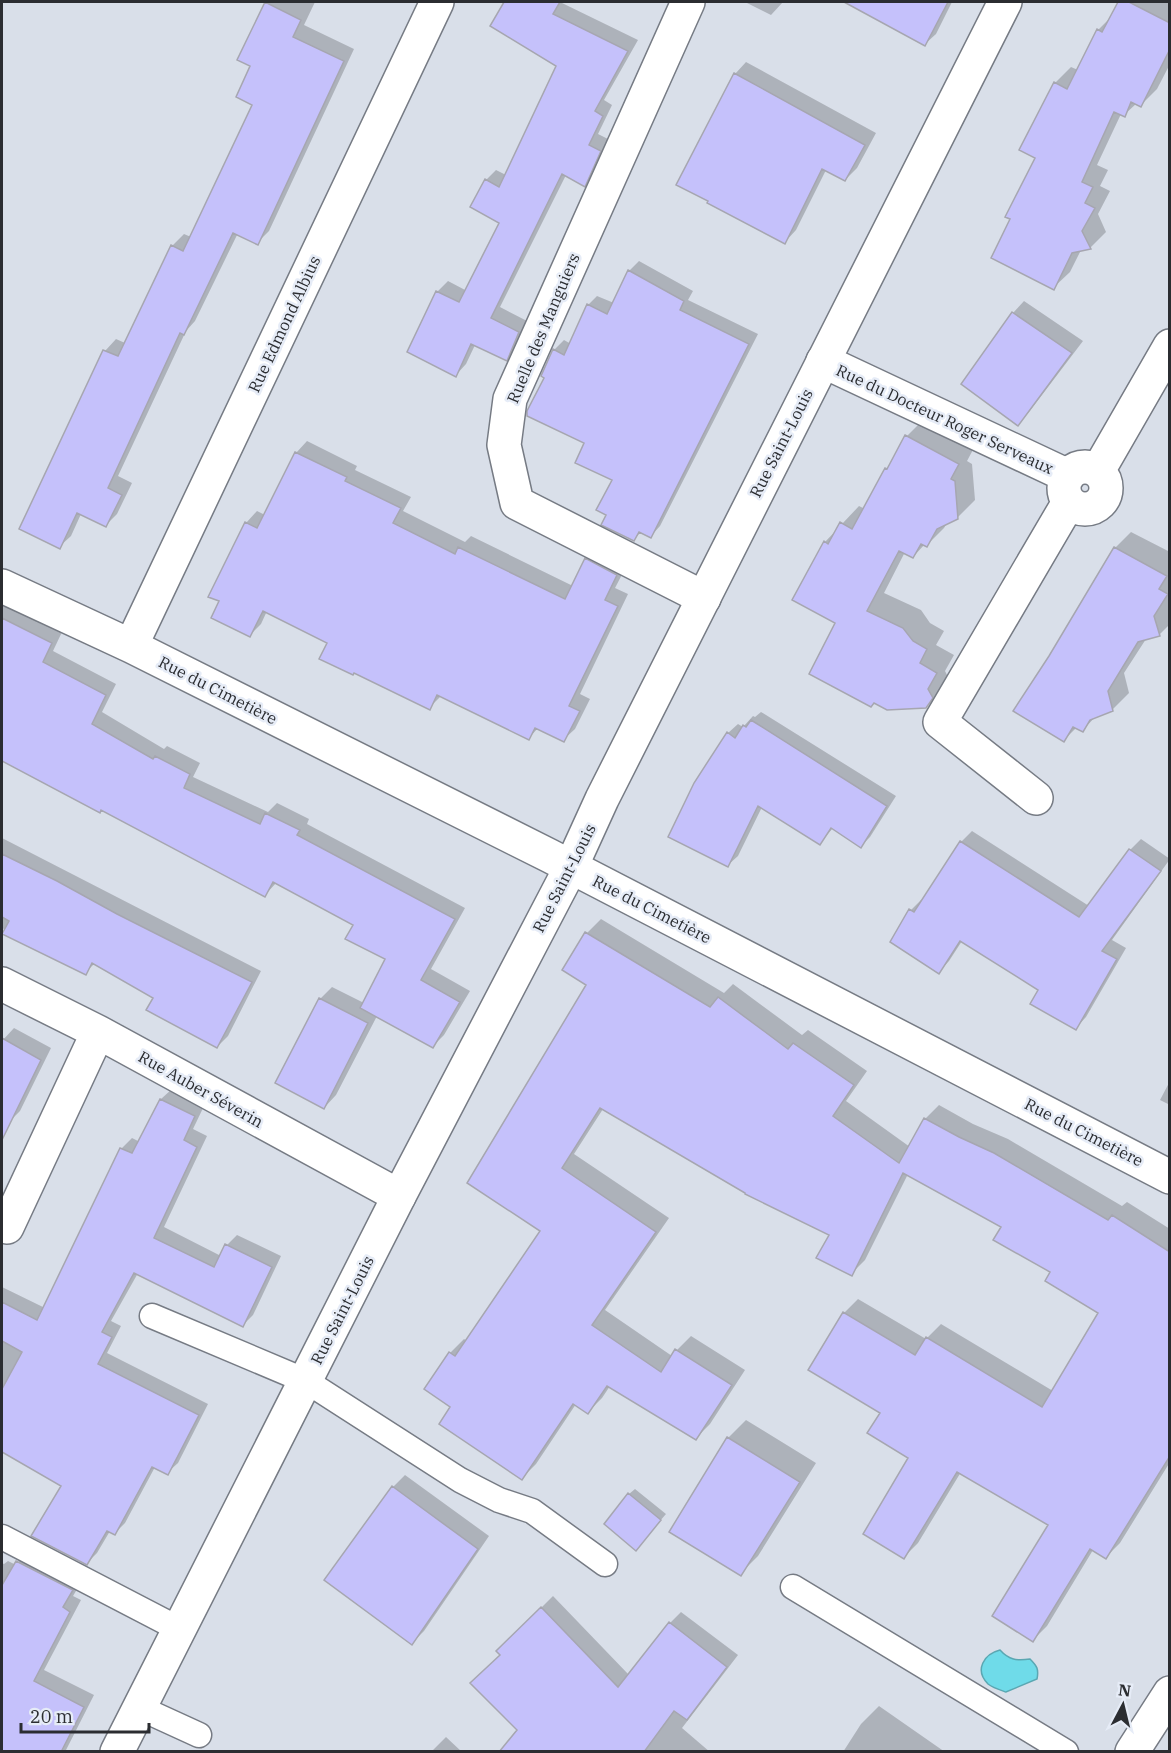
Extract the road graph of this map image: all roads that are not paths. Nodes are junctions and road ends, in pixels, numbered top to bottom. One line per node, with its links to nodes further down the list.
1 (437, 2): 9 (street, Rue Edmond Albius)
2 (688, 2): 8 (street, Ruelle des Manguiers)
3 (1005, 2): 5 (street, Rue Saint-Louis)
4 (1170, 346): 6 (street)
5 (823, 361): 6 (street, Rue du Docteur Roger Serveaux); 8 (street, Rue Saint-Louis)
6 (1078, 483): 10 (street)
7 (2, 586): 9 (street, Rue du Cimetière)
8 (704, 598): 11 (street, Rue Saint-Louis)
9 (131, 646): 11 (street, Rue du Cimetière)
10 (1036, 798)
11 (571, 867): 14 (street, Rue du Cimetière); 15 (street, Rue Saint-Louis)
12 (2, 984): 13 (street, Rue Auber Séverin)
13 (98, 1032): 15 (street, Rue Auber Séverin); 16 (street)
14 (1170, 1177)
15 (399, 1196): 18 (street, Rue Saint-Louis)
16 (7, 1227)
17 (152, 1316): 18 (lane)
18 (306, 1381): 20 (lane); 22 (street, Rue Saint-Louis)
19 (2, 1537): 22 (lane)
20 (605, 1564)
21 (794, 1587): 27 (lane)
22 (179, 1629): 24 (street, Rue Saint-Louis)
23 (1170, 1693): 28 (street)
24 (140, 1708): 25 (lane); 26 (street, Rue Saint-Louis)
25 (199, 1735)
26 (117, 1752)
27 (1066, 1752)
28 (1132, 1752)

